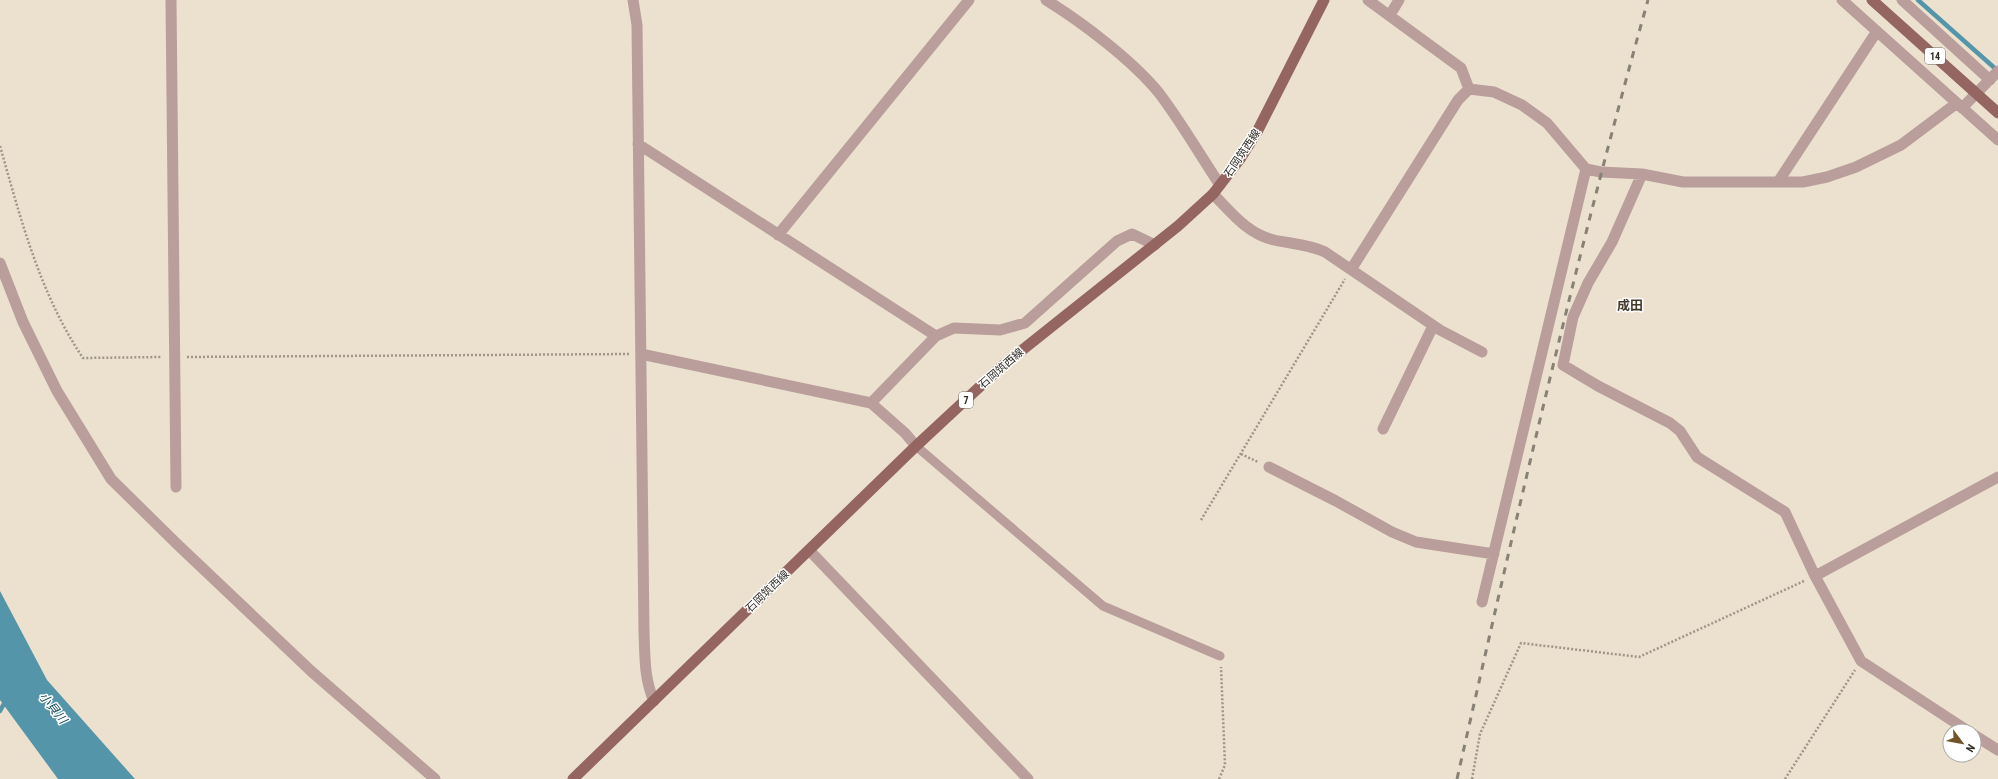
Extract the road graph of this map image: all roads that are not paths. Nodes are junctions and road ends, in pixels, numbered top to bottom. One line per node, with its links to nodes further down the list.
1 (171, 0): 37 (street)
2 (633, 0): 19 (street)
3 (969, 0): 24 (street)
4 (1046, 0): 23 (street)
5 (1324, 0): 23 (main road, 石岡筑西線 / 7)
6 (1368, 0): 11 (street)
7 (1399, 0): 11 (street)
8 (1842, 0): 12 (street)
9 (1872, 0): 15 (main road, 14)
10 (1902, 0): 13 (street)
11 (1390, 15): 14 (street)
12 (1876, 31): 16 (street); 22 (street)
13 (1994, 76): 15 (street)
14 (1469, 89): 20 (street); 27 (street)
15 (1977, 94): 16 (street); 17 (main road, 14)
16 (1960, 106): 18 (street); 22 (street)
17 (1998, 113)
18 (1998, 140)
19 (638, 144): 24 (street); 31 (street)
20 (1586, 169): 21 (street); 39 (street)
21 (1642, 174): 22 (street); 40 (street)
22 (1778, 182)
23 (1216, 189): 25 (main road, 石岡筑西線 / 7); 27 (street)
24 (778, 235): 29 (street)
25 (1155, 245): 29 (street); 34 (main road, 石岡筑西線 / 7)
26 (0, 263): 47 (street)
27 (1352, 268): 28 (street)
28 (1433, 326): 30 (street); 33 (street)
29 (936, 336): 32 (street)
30 (1482, 352)
31 (640, 354): 32 (street); 43 (street)
32 (871, 403): 34 (street)
33 (1383, 429)
34 (916, 446): 38 (main road, 石岡筑西線 / 7); 42 (lane)
35 (1269, 467): 39 (street)
36 (1998, 477): 40 (street)
37 (176, 487)
38 (809, 550): 43 (main road, 石岡筑西線 / 7); 49 (street)
39 (1494, 554): 41 (street)
40 (1815, 576): 44 (street)
41 (1482, 602)
42 (1220, 656)
43 (654, 701): 48 (main road, 石岡筑西線 / 7)
44 (1956, 723)
45 (1982, 740): 46 (street)
46 (1998, 750)
47 (435, 779)
48 (573, 779)
49 (1028, 779)

